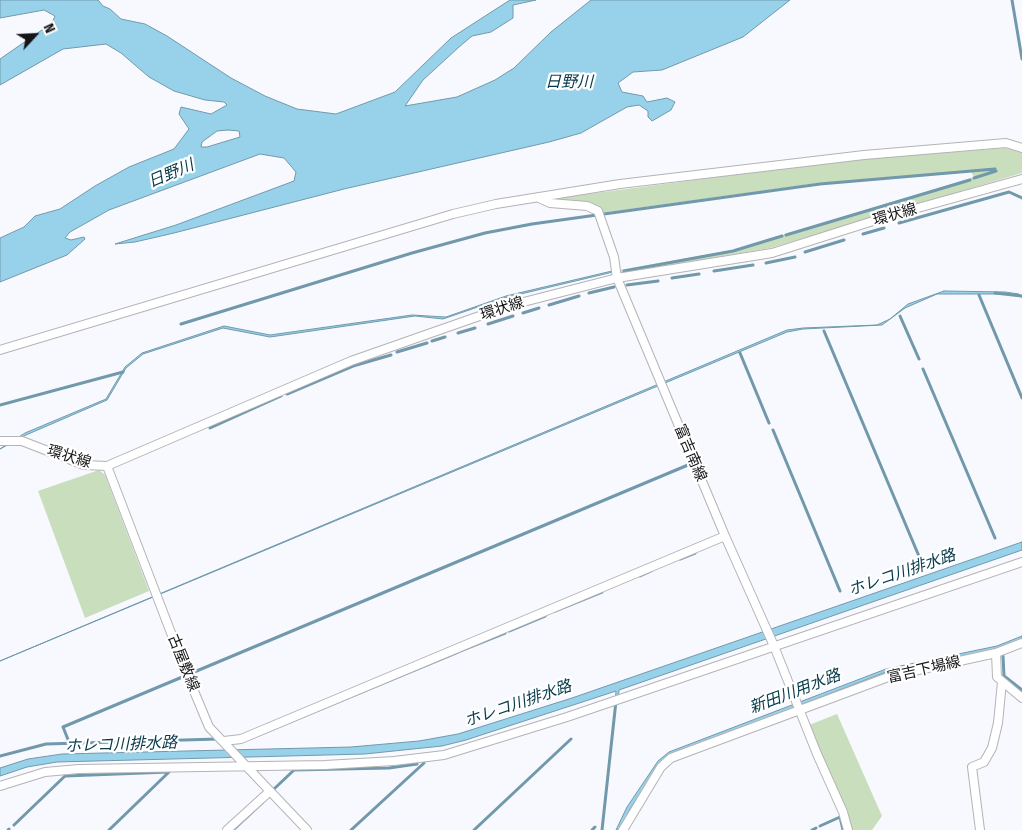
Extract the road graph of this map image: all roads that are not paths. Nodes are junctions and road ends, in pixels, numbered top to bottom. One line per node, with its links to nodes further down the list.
1 (1022, 148): 3 (street)
2 (1022, 179): 4 (street, 環状線)
3 (537, 198): 4 (street, 富吉南線); 5 (street)
4 (618, 278): 7 (street, 環状線); 8 (street, 富吉南線)
5 (0, 350)
6 (0, 440): 7 (street, 環状線)
7 (107, 466): 16 (street, 古屋敷線)
8 (725, 536): 11 (street, 富吉南線); 16 (street)
9 (1022, 562): 11 (street)
10 (1022, 643): 12 (street, 富吉下場線)
11 (773, 644): 15 (street); 17 (street)
12 (996, 653): 13 (street); 15 (street, 富吉下場線)
13 (1002, 682): 14 (street); 24 (street)
14 (1022, 698)
15 (800, 710): 22 (street, 富吉下場線); 23 (street)
16 (226, 743): 17 (street, 古屋敷線)
17 (243, 764): 18 (street); 19 (street, 古屋敷線)
18 (0, 786)
19 (270, 790): 20 (street); 21 (street, 古屋敷線)
20 (228, 830)
21 (307, 830)
22 (623, 830)
23 (848, 830)
24 (980, 830)

